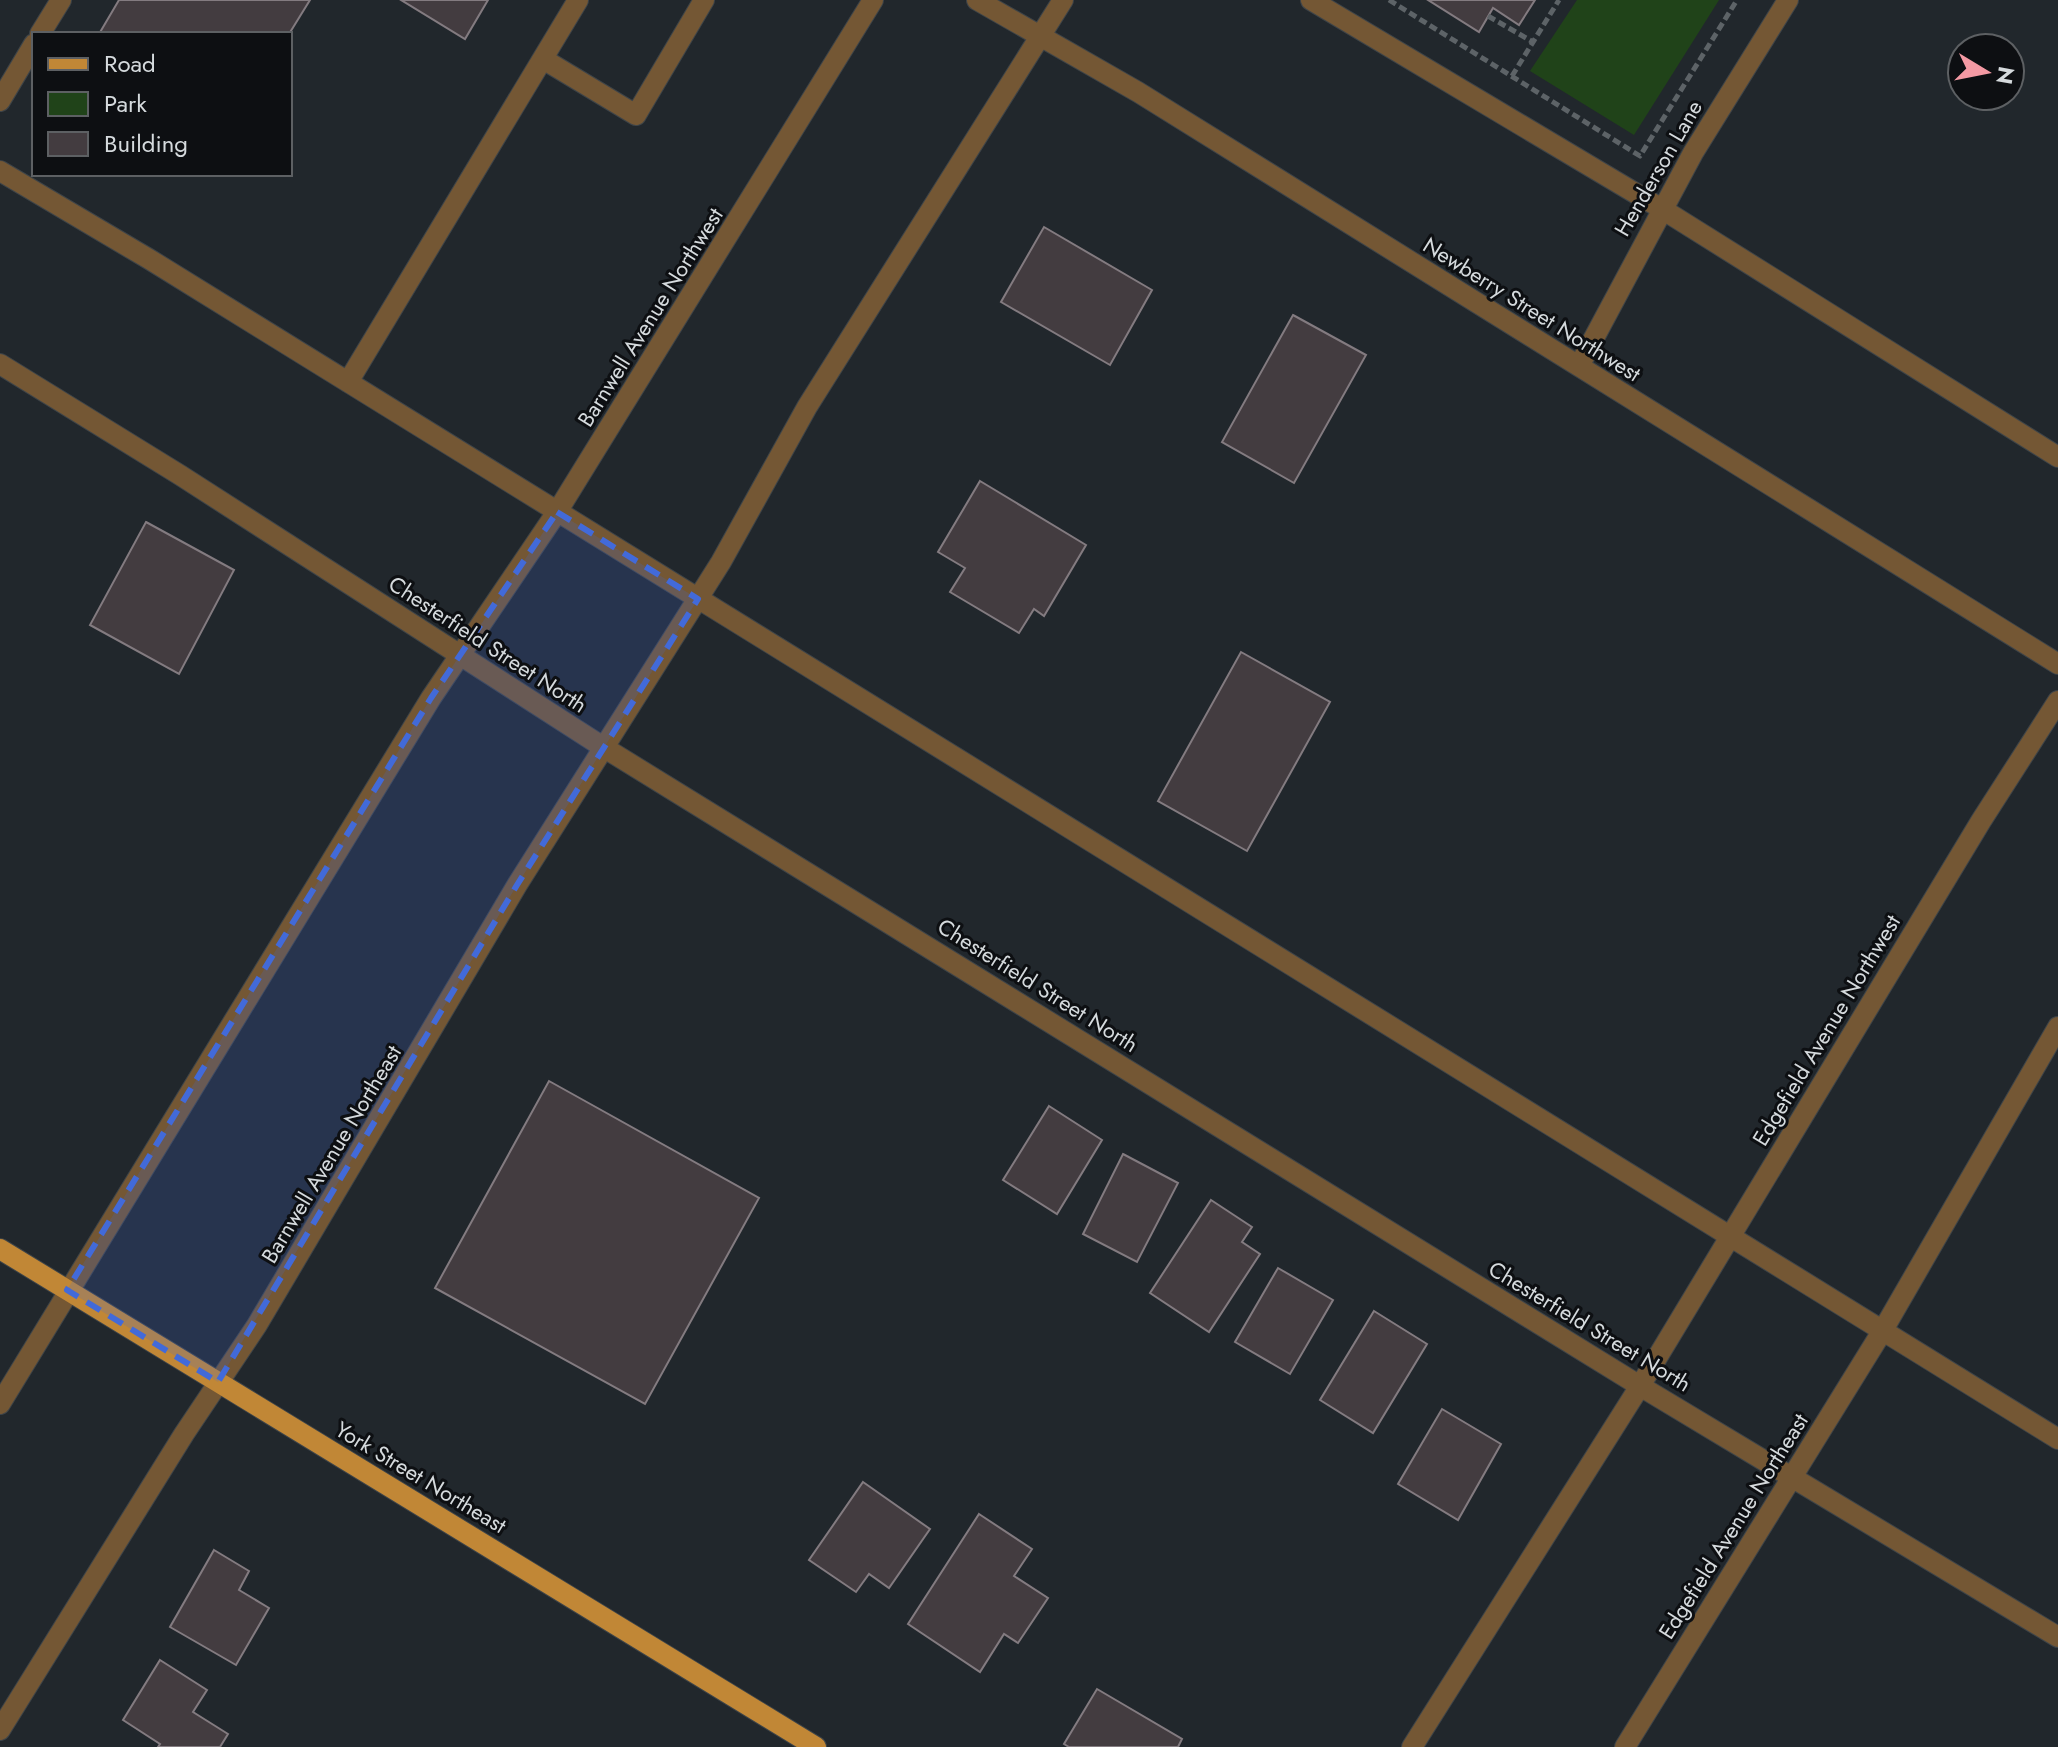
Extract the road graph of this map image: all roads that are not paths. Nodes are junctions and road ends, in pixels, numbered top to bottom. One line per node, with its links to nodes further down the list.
1 (61, 0): 9 (street)
2 (578, 0): 12 (street)
3 (704, 0): 12 (street)
4 (873, 0): 20 (street, Barnwell Avenue Northwest)
5 (977, 0): 10 (street, Newberry Street Northwest)
6 (1063, 0): 10 (street)
7 (1311, 0): 15 (street)
8 (1788, 0): 15 (street, Henderson Lane)
9 (41, 32)
10 (1039, 38): 17 (street, Newberry Street Northwest); 21 (street)
11 (32, 47): 13 (street)
12 (543, 59): 18 (street)
13 (0, 101)
14 (0, 171): 18 (street)
15 (1662, 209): 17 (street, Henderson Lane); 19 (street)
16 (0, 364): 22 (street, Chesterfield Street North)
17 (1579, 366): 23 (street, Newberry Street Northwest)
18 (348, 382): 20 (street)
19 (2058, 457)
20 (557, 512): 21 (street); 22 (street, Barnwell Avenue Northwest)
21 (698, 599): 25 (street, Barnwell Avenue Northeast); 27 (street)
22 (461, 654): 25 (street, Chesterfield Street North); 29 (street)
23 (2058, 664)
24 (2058, 701): 27 (street, Edgefield Avenue Northwest)
25 (603, 747): 31 (street, Barnwell Avenue Northeast); 32 (street, Chesterfield Street North)
26 (2058, 1027): 30 (street)
27 (1729, 1235): 30 (street); 32 (street, Edgefield Avenue Northwest)
28 (0, 1249): 29 (main road, York Street Northeast)
29 (67, 1290): 31 (main road, York Street Northeast); 33 (street)
30 (1883, 1330): 34 (street); 35 (street, Edgefield Avenue Northeast)
31 (218, 1382): 37 (street, Barnwell Avenue Northeast); 38 (main road, York Street Northeast)
32 (1640, 1386): 35 (street, Chesterfield Street North); 39 (street)
33 (0, 1404)
34 (2058, 1439)
35 (1793, 1475): 36 (street, Chesterfield Street North); 40 (street, Edgefield Avenue Northeast)
36 (2058, 1637)
37 (0, 1730)
38 (816, 1747)
39 (1412, 1747)
40 (1625, 1747)

